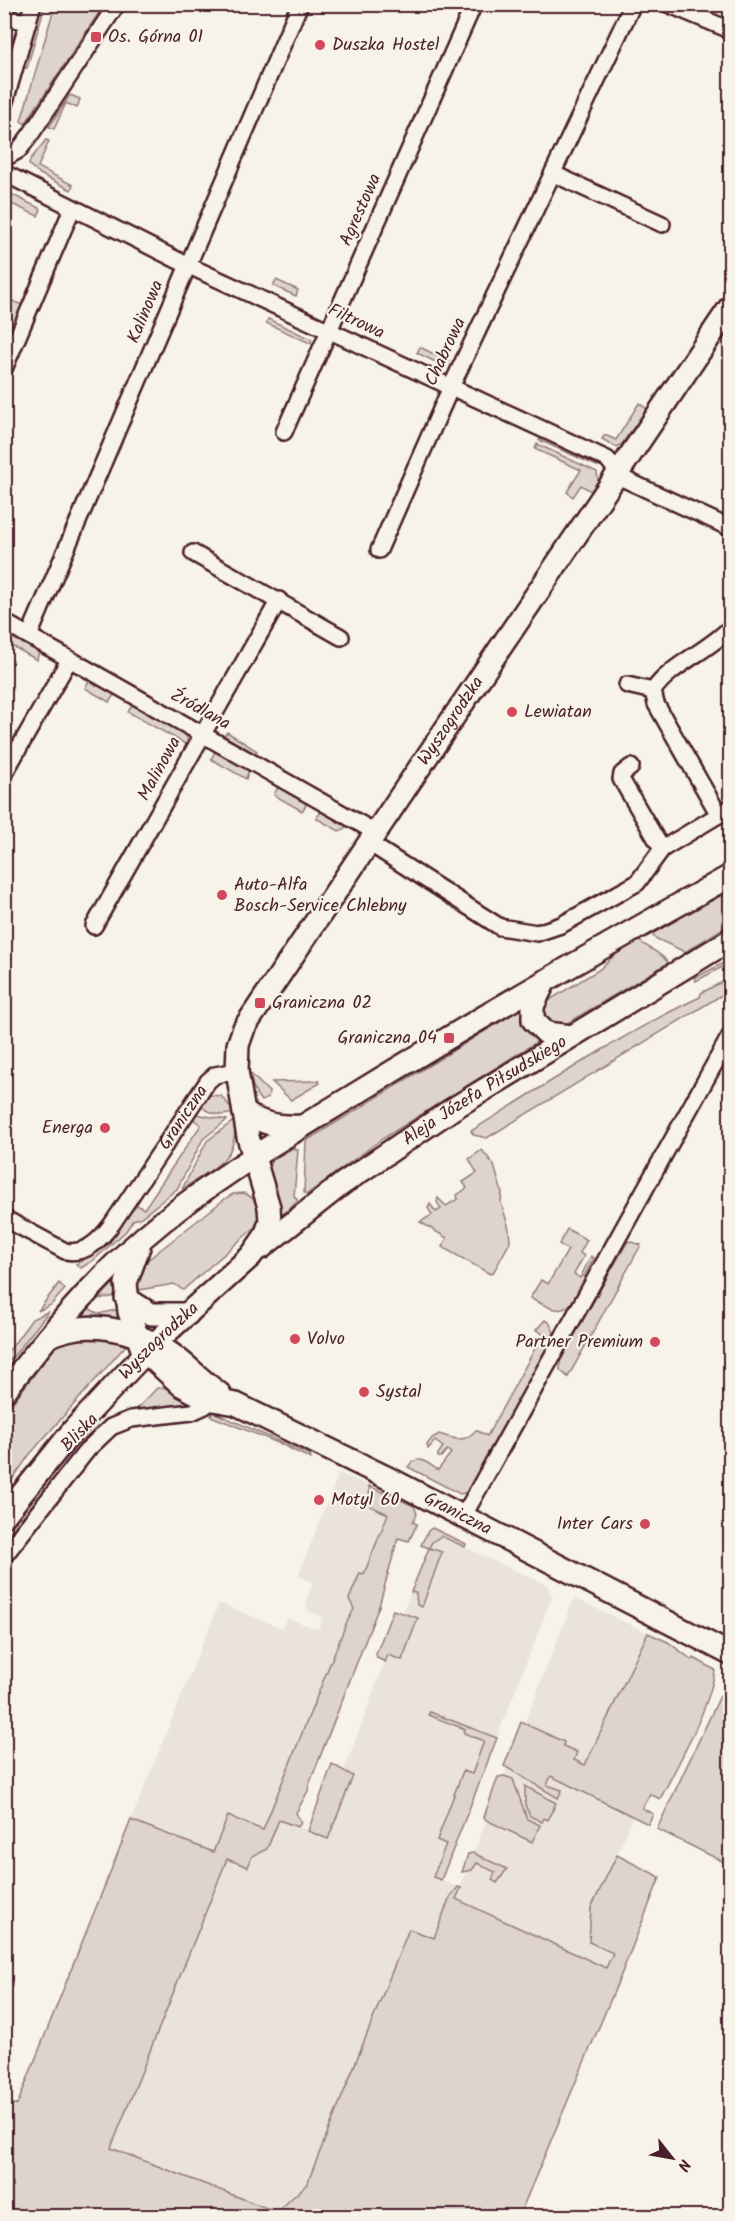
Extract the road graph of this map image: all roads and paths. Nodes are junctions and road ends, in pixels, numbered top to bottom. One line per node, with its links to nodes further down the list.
1 (33, 4): 8 (street)
2 (117, 4): 11 (street)
3 (300, 4): 16 (street, Kalinowa)
4 (474, 4): 18 (street, Agrestowa)
5 (633, 4): 13 (street, Chabrowa)
6 (668, 4): 9 (street)
7 (4, 17): 8 (street)
8 (28, 22): 10 (street)
9 (730, 30)
10 (4, 105)
11 (5, 158): 12 (street)
12 (4, 172): 14 (street, Filtrowa)
13 (554, 174): 15 (street); 20 (street, Chabrowa)
14 (72, 209): 16 (street, Filtrowa); 19 (street)
15 (662, 224)
16 (188, 265): 18 (street, Filtrowa); 29 (street, Kalinowa)
17 (730, 306): 22 (street, Wyszogrodzka)
18 (329, 331): 20 (street, Filtrowa); 21 (street, Agrestowa)
19 (4, 369)
20 (450, 387): 22 (street, Filtrowa); 24 (street, Chabrowa)
21 (284, 432)
22 (616, 474): 23 (street, Filtrowa); 38 (street, Wyszogrodzka)
23 (730, 528)
24 (379, 550)
25 (193, 553): 26 (street)
26 (279, 600): 30 (street); 34 (street, Malinowa)
27 (4, 622): 29 (street, Źródlana)
28 (730, 628): 33 (street)
29 (29, 636): 31 (street, Źródlana)
30 (341, 637)
31 (69, 660): 34 (street, Źródlana); 36 (street)
32 (627, 685): 33 (street)
33 (653, 691): 37 (street)
34 (202, 734): 38 (street, Źródlana); 41 (street, Malinowa)
35 (631, 767): 39 (street)
36 (4, 774)
37 (725, 812): 39 (street)
38 (372, 838): 39 (street, Źródlana); 46 (street, Wyszogrodzka)
39 (662, 849)
40 (730, 876): 43 (street)
41 (94, 926)
42 (730, 940): 44 (street, Aleja Józefa Piłsudskiego)
43 (545, 981): 44 (street); 48 (street)
44 (573, 1036): 52 (street, Aleja Józefa Piłsudskiego)
45 (730, 1036): 60 (street)
46 (237, 1071): 47 (street, Wyszogrodzka); 50 (street, Graniczna)
47 (244, 1112): 48 (street); 49 (street, Wyszogrodzka)
48 (305, 1126): 49 (street)
49 (253, 1157): 51 (street); 52 (street, Wyszogrodzka)
50 (4, 1218)
51 (142, 1239): 53 (street); 55 (street)
52 (251, 1256): 54 (street, Wyszogrodzka)
53 (126, 1298): 54 (street); 56 (street)
54 (188, 1314): 56 (street, Wyszogrodzka)
55 (46, 1337): 56 (street); 57 (street)
56 (145, 1344): 58 (street, Graniczna); 59 (street, Wyszogrodzka)
57 (4, 1392)
58 (213, 1395): 60 (street, Graniczna); 61 (street, Bliska)
59 (4, 1516)
60 (462, 1518): 62 (street, Graniczna)
61 (4, 1556)
62 (730, 1654)

